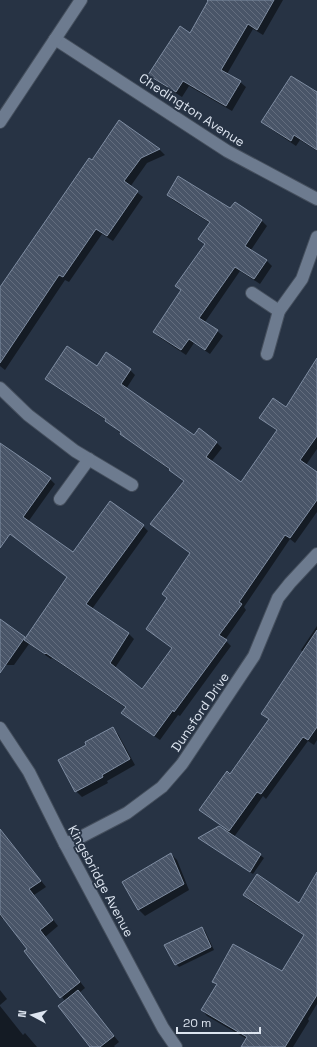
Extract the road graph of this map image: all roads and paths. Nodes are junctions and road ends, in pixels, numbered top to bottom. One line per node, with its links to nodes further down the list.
1 (81, 0): 2 (street)
2 (56, 38): 3 (street); 4 (street, Chedington Avenue)
3 (0, 122)
4 (317, 199)
5 (317, 237): 7 (street)
6 (252, 293): 7 (street)
7 (279, 311): 8 (street)
8 (267, 354)
9 (0, 388): 10 (street)
10 (90, 459): 11 (street); 12 (street)
11 (132, 485)
12 (60, 499)
13 (317, 554): 15 (street, Dunsford Drive)
14 (1, 734): 15 (street, Kingsbridge Avenue)
15 (65, 844): 16 (street, Kingsbridge Avenue)
16 (176, 1047)

